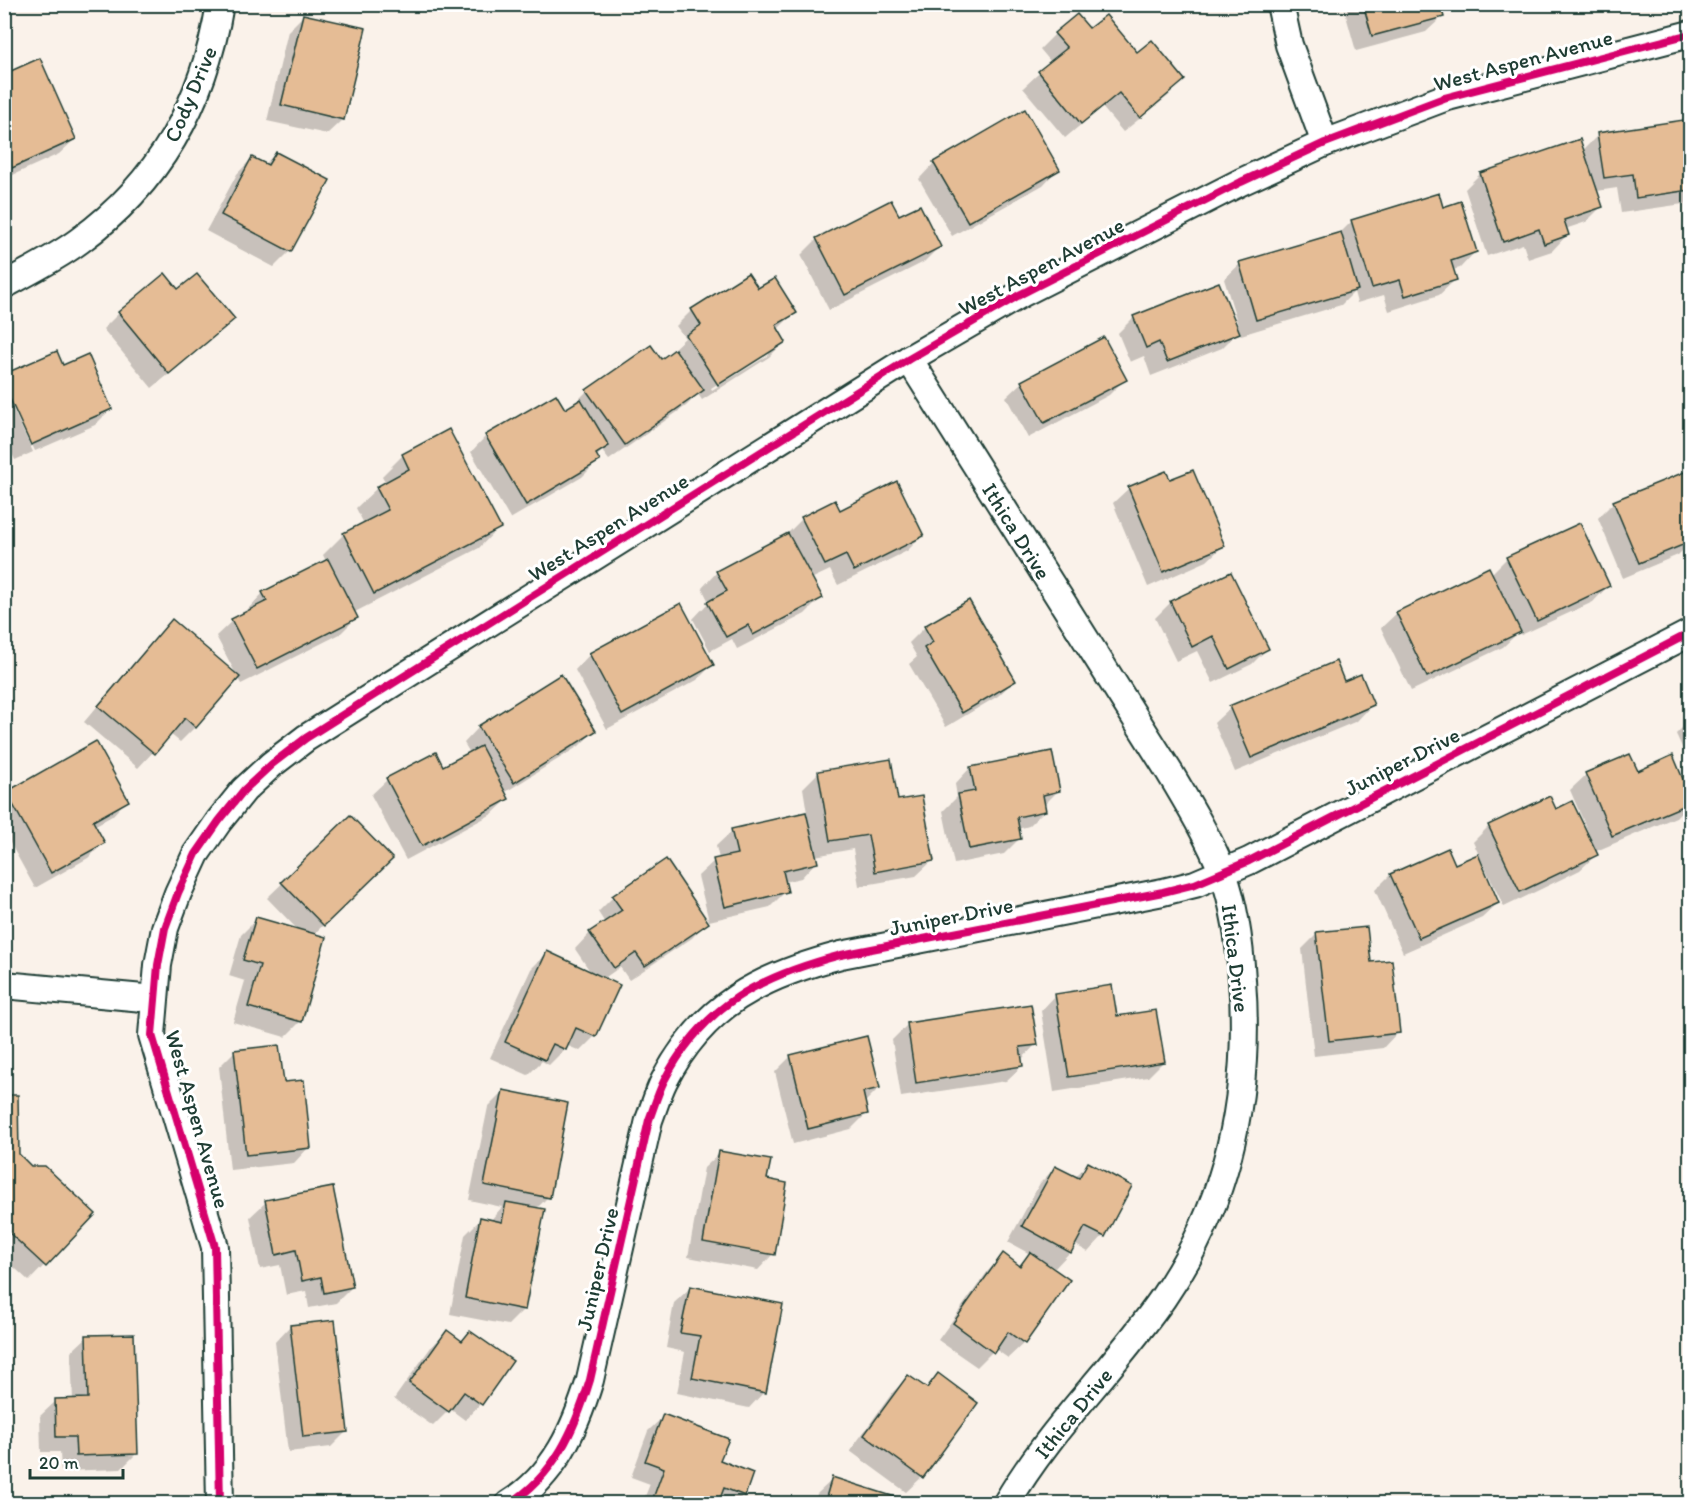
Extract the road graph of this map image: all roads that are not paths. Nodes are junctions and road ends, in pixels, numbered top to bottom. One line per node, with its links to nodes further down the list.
1 (220, 4): 5 (street, Cody Drive)
2 (1280, 4): 4 (street)
3 (1690, 34): 4 (street, West Aspen Avenue)
4 (1325, 143): 6 (street, West Aspen Avenue)
5 (4, 285)
6 (909, 359): 8 (street, Ithica Drive); 10 (street, West Aspen Avenue)
7 (1690, 633): 8 (street, Juniper Drive)
8 (1222, 873): 12 (street, Juniper Drive); 13 (street, Ithica Drive)
9 (4, 985): 10 (street)
10 (154, 999): 11 (street, West Aspen Avenue)
11 (220, 1503)
12 (509, 1503)
13 (1006, 1503)

